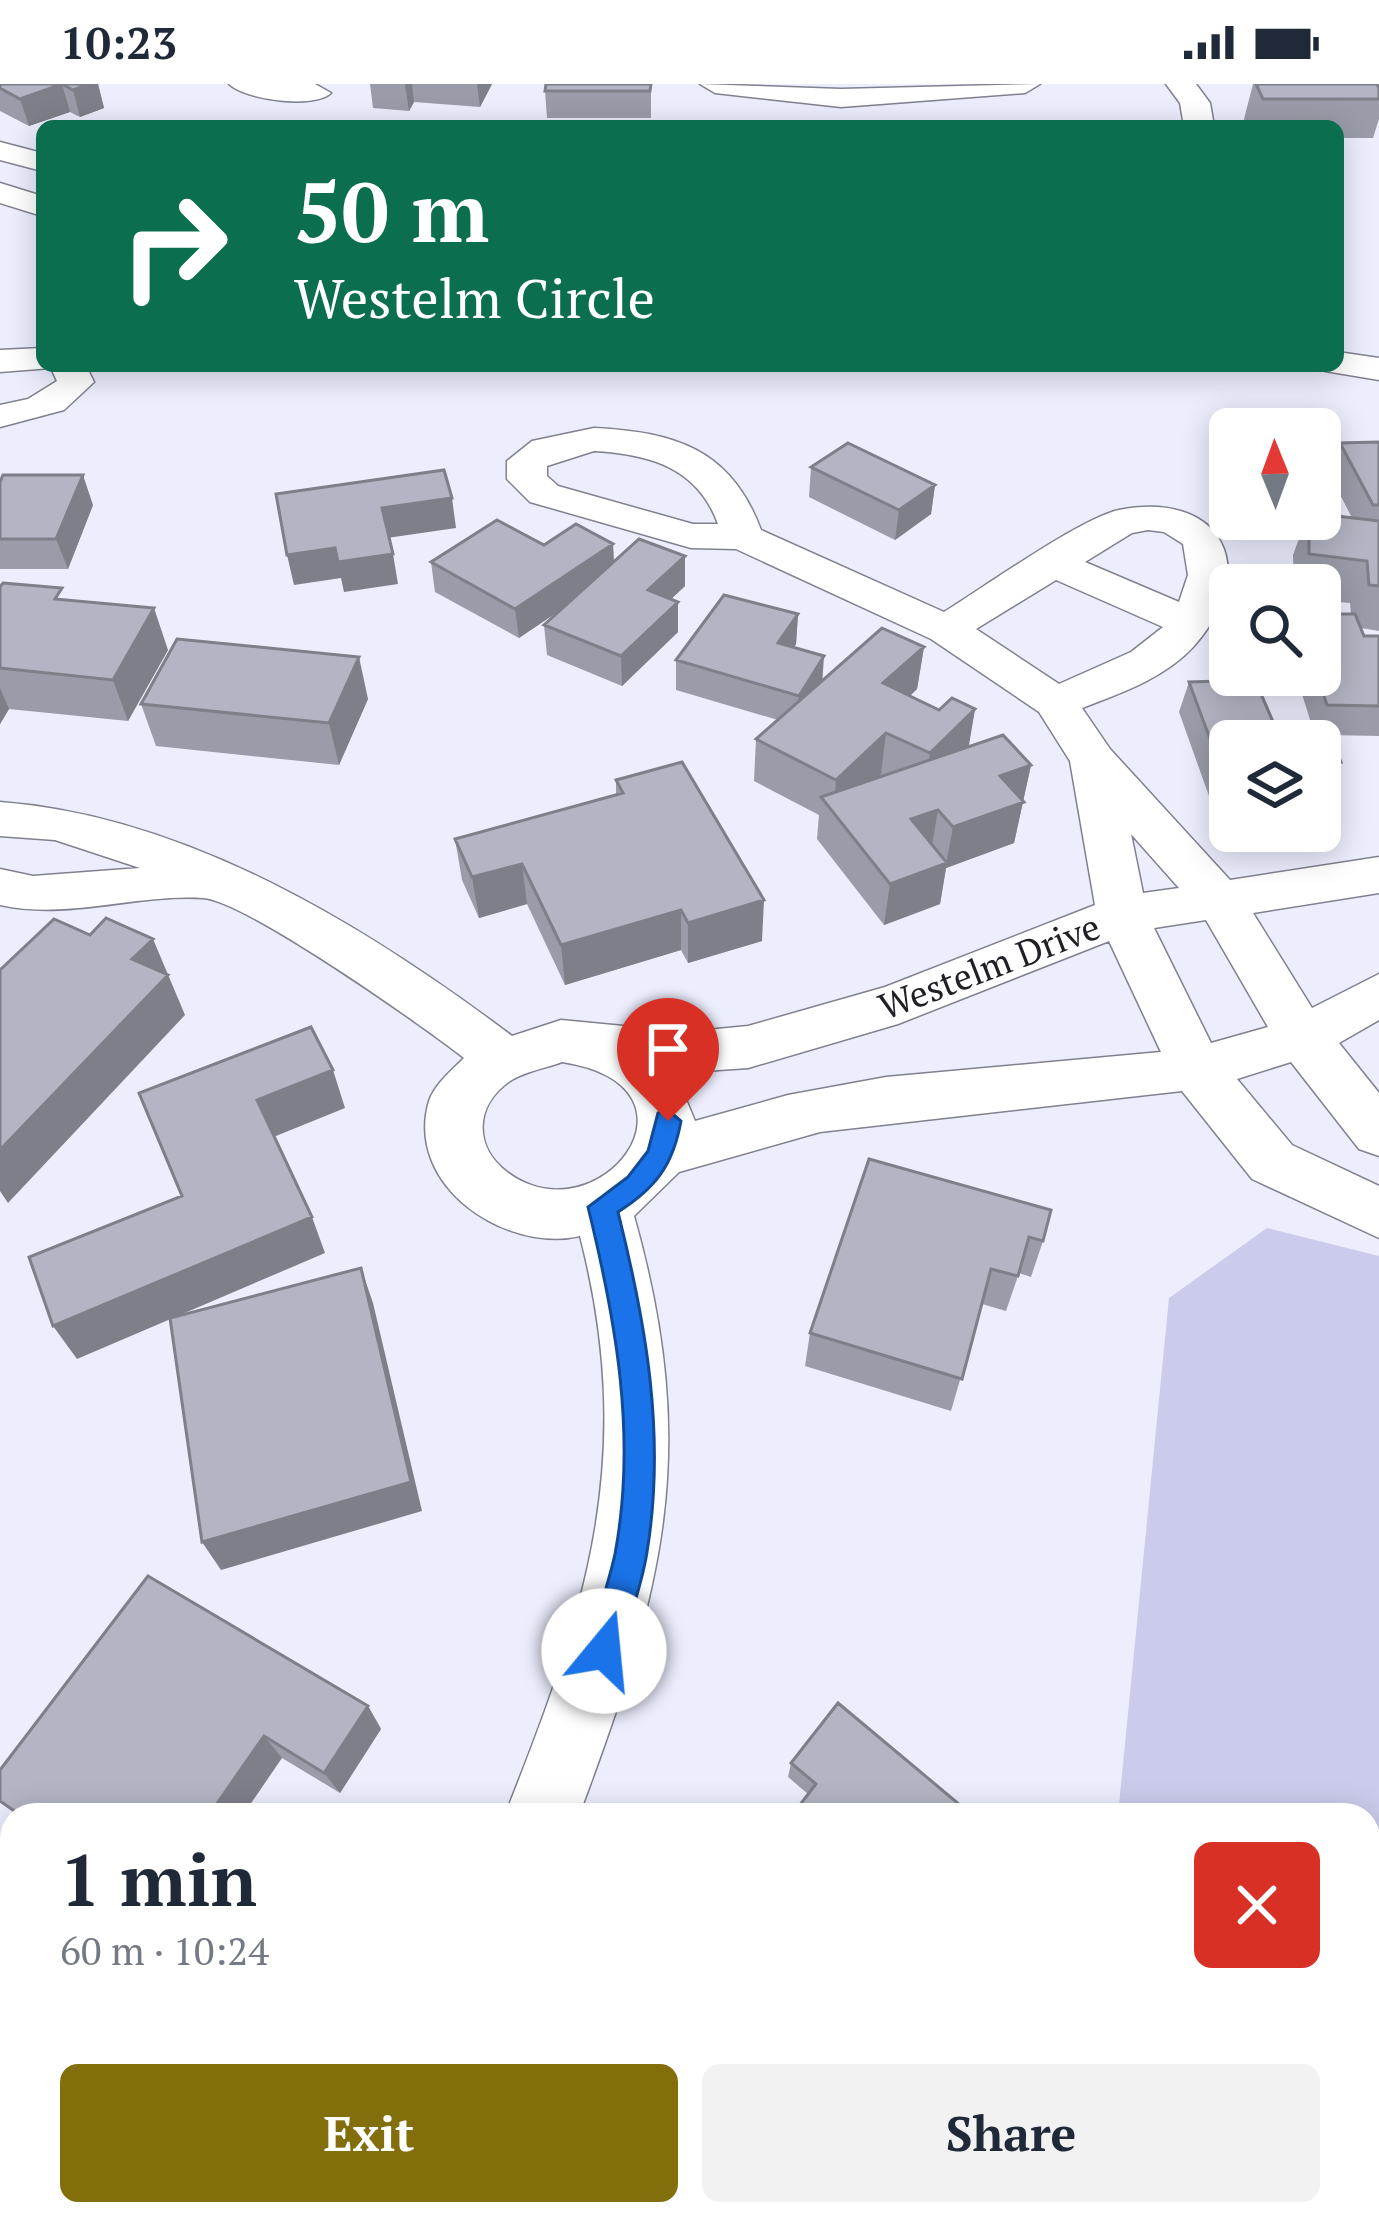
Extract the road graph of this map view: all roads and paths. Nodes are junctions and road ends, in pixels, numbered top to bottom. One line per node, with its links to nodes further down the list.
1 (244, 84): 5 (street)
2 (715, 84): 6 (street)
3 (1025, 84): 6 (street)
4 (1181, 84): 9 (street)
5 (322, 88): 7 (street)
6 (753, 92): 8 (street)
7 (292, 120)
8 (733, 120)
9 (1198, 120)
10 (0, 151): 11 (street)
11 (36, 161)
12 (0, 194): 13 (street)
13 (36, 204)
14 (36, 359): 15 (street)
15 (0, 361)
16 (1344, 365): 17 (street)
17 (1379, 369)
18 (71, 372): 19 (street)
19 (0, 416)
20 (743, 536): 20 (street); 23 (street)
21 (1051, 563): 22 (street); 22 (street); 23 (street)
22 (1190, 622): 24 (street)
23 (946, 629): 24 (street)
24 (1055, 702): 25 (street)
25 (1093, 760): 30 (street); 31 (street)
26 (0, 819): 28 (street)
27 (1379, 875): 30 (street, Westelm Drive)
28 (209, 880): 29 (street); 35 (street)
29 (0, 887)
30 (1221, 903): 31 (street, Westelm Drive); 33 (street)
31 (1122, 915): 34 (street, Westelm Drive); 36 (street)
32 (1379, 994): 33 (street)
33 (1302, 1037): 36 (street); 37 (street)
34 (600, 1046): 35 (street); 38 (street)
35 (502, 1058): 39 (street)
36 (1198, 1070): 38 (street); 40 (street)
37 (1379, 1132)
38 (661, 1155): 39 (street)
39 (602, 1207): 41 (street)
40 (1379, 1214)
41 (546, 1803)

